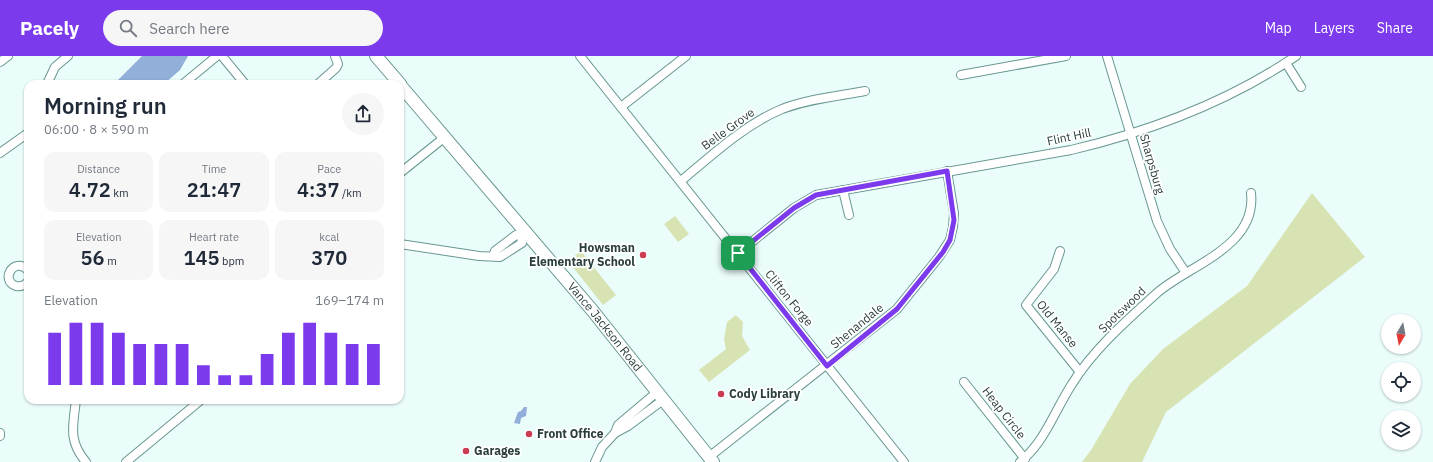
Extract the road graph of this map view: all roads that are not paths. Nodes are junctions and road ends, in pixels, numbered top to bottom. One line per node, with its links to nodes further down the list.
1 (8, 56): 12 (street)
2 (68, 56): 15 (street)
3 (218, 56): 16 (street)
4 (222, 56): 17 (street)
5 (335, 56): 18 (street)
6 (376, 56): 19 (main road, Vance Jackson Road)
7 (580, 56): 23 (street, Clifton Forge)
8 (686, 56): 23 (street)
9 (1066, 56): 14 (street)
10 (1108, 56): 24 (street, Sharpsburg)
11 (1296, 56): 13 (street, Flint Hill)
12 (0, 62)
13 (1286, 63): 20 (street); 24 (street, Flint Hill)
14 (961, 75)
15 (49, 80)
16 (188, 80)
17 (242, 80)
18 (322, 80)
19 (397, 80)
20 (1301, 87)
21 (404, 89): 26 (main road, Vance Jackson Road)
22 (866, 91): 30 (street, Belle Grove)
23 (621, 107): 30 (street, Clifton Forge)
24 (1131, 134): 29 (street, Flint Hill); 40 (street, Sharpsburg)
25 (24, 136): 27 (street)
26 (445, 137): 28 (street); 34 (main road, Vance Jackson Road)
27 (0, 153)
28 (404, 170)
29 (947, 171): 31 (street, Flint Hill); 42 (street, Shenandale)
30 (680, 181): 37 (street, Clifton Forge)
31 (843, 190): 33 (street); 37 (street, Flint Hill)
32 (1251, 193): 40 (street, Spotswood)
33 (849, 215)
34 (521, 235): 38 (street); 38 (street); 45 (main road, Vance Jackson Road)
35 (404, 245): 38 (street)
36 (1060, 251): 43 (street, Old Manse)
37 (738, 253): 42 (street, Clifton Forge)
38 (493, 256)
39 (24, 266): 41 (street)
40 (1186, 273): 43 (street, Spotswood)
41 (24, 285)
42 (827, 366): 50 (street, Shenandale); 55 (street, Clifton Forge)
43 (1080, 372): 51 (street, Spotswood)
44 (964, 382): 51 (street, Heap Circle)
45 (660, 396): 50 (main road, Vance Jackson Road); 54 (street)
46 (76, 404): 52 (street)
47 (196, 404): 53 (street)
48 (0, 433): 49 (street)
49 (0, 436)
50 (711, 460)
51 (1023, 460)
52 (86, 462)
53 (126, 462)
54 (595, 462)
55 (904, 462)

